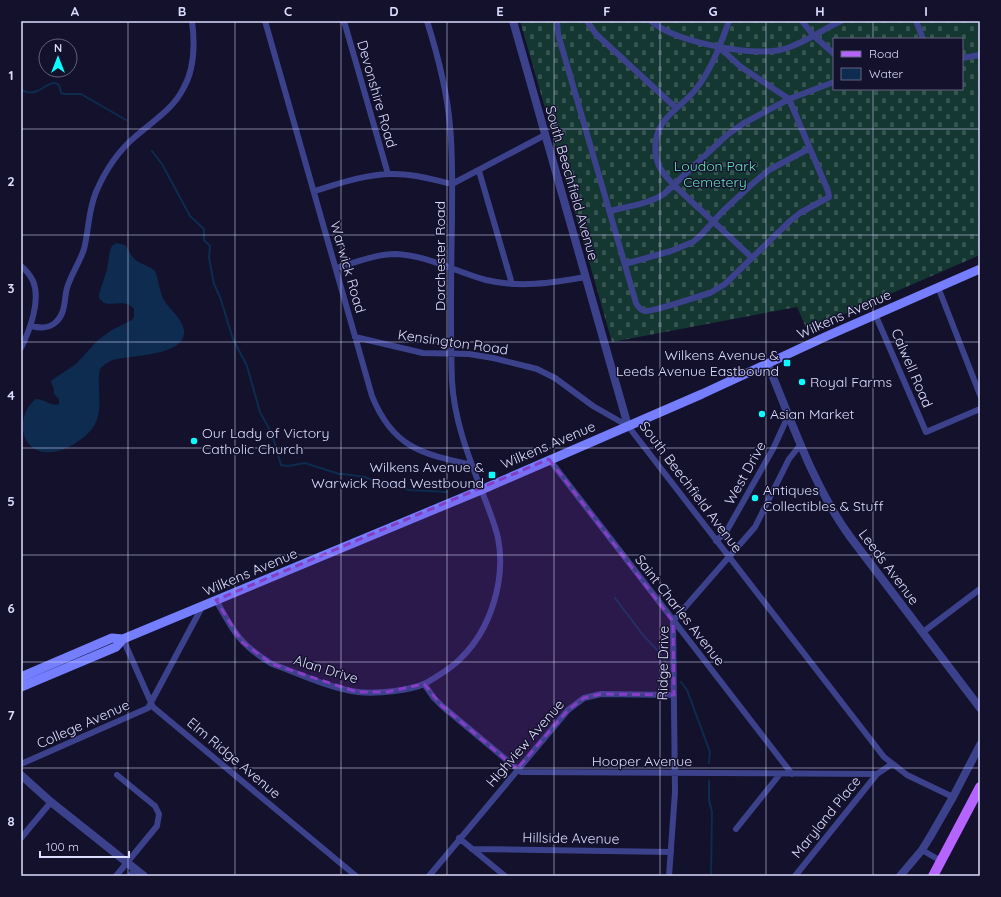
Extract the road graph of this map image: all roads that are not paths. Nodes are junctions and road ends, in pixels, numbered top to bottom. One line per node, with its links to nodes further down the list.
1 (192, 21): 41 (street)
2 (265, 21): 28 (street, Warwick Road)
3 (344, 21): 25 (street, Devonshire Road)
4 (427, 21): 26 (street, Dorchester Road)
5 (513, 21): 22 (street, South Beechfield Avenue)
6 (557, 21): 29 (street)
7 (587, 21): 21 (street)
8 (651, 21): 15 (street)
9 (729, 21): 15 (street)
10 (802, 21): 13 (street)
11 (841, 21): 13 (street)
12 (916, 21): 14 (street)
13 (813, 36): 15 (street); 16 (street)
14 (923, 38)
15 (719, 47): 20 (street); 21 (street)
16 (833, 53)
17 (980, 55): 18 (street)
18 (963, 58)
19 (833, 82): 20 (street)
20 (789, 99): 23 (street); 27 (street)
21 (676, 108): 27 (street)
22 (545, 135): 24 (street); 37 (street, South Beechfield Avenue)
23 (810, 148): 30 (street); 31 (street)
24 (479, 171): 26 (street); 38 (street)
25 (388, 174): 26 (street); 28 (street)
26 (452, 184): 35 (street, Dorchester Road)
27 (674, 185): 29 (street); 30 (street)
28 (314, 191): 34 (street, Warwick Road)
29 (609, 211): 32 (street)
30 (713, 221): 31 (street); 32 (street)
31 (751, 257): 32 (street)
32 (625, 264)
33 (21, 266): 41 (street)
34 (336, 268): 35 (street); 42 (street, Warwick Road)
35 (451, 268): 38 (street); 44 (street, Dorchester Road)
36 (980, 269): 39 (main road, Wilkens Avenue)
37 (586, 277): 38 (street); 49 (street, South Beechfield Avenue)
38 (512, 284)
39 (938, 287): 40 (main road, Wilkens Avenue); 46 (street)
40 (875, 314): 45 (main road, Wilkens Avenue); 47 (street, Calwell Road)
41 (30, 326): 43 (street)
42 (355, 337): 44 (street, Kensington Road); 52 (street, Warwick Road)
43 (21, 348)
44 (452, 354): 49 (street, Kensington Road); 52 (street, Dorchester Road)
45 (768, 365): 48 (street, Leeds Avenue); 49 (main road, Wilkens Avenue)
46 (980, 395)
47 (980, 409)
48 (789, 414): 50 (street, Leeds Avenue); 54 (street, West Drive)
49 (628, 426): 51 (main road, Wilkens Avenue); 54 (street, South Beechfield Avenue)
50 (801, 444): 55 (street, Ridge Drive); 60 (street, Leeds Avenue)
51 (549, 460): 53 (main road, Wilkens Avenue); 59 (street, Saint Charles Avenue)
52 (472, 465): 53 (street, Dorchester Road)
53 (481, 490): 57 (main road, Wilkens Avenue); 63 (street, Alan Drive)
54 (716, 541): 55 (street, South Beechfield Avenue)
55 (729, 558): 59 (street, Ridge Drive); 70 (street, South Beechfield Avenue)
56 (980, 589): 60 (street)
57 (216, 600): 58 (main road, Wilkens Avenue); 63 (street, Alan Drive)
58 (202, 607): 61 (main road, Wilkens Avenue); 66 (street)
59 (673, 621): 65 (street, Ridge Drive); 74 (street, Saint Charles Avenue)
60 (922, 632): 67 (street, Leeds Avenue)
61 (123, 639): 62 (main road, Wilkens Avenue); 64 (main road, Wilkens Avenue); 66 (street, Elm Ridge Avenue)
62 (21, 676)
63 (424, 684): 71 (street)
64 (21, 687)
65 (674, 695): 71 (street, Highview Avenue); 72 (street, Ridge Drive)
66 (151, 702): 69 (street, College Avenue); 93 (street, Elm Ridge Avenue)
67 (980, 708)
68 (980, 745): 79 (street)
69 (21, 764)
70 (892, 764): 75 (street); 79 (street, South Beechfield Avenue)
71 (517, 769): 72 (street, Hooper Avenue); 83 (street, Highview Avenue)
72 (675, 773): 73 (street, Hooper Avenue); 86 (street, Ridge Drive)
73 (780, 774): 74 (street, Hooper Avenue); 81 (street)
74 (792, 774): 75 (street, Hooper Avenue)
75 (877, 774): 97 (street, Maryland Place)
76 (21, 775): 80 (street)
77 (117, 775): 88 (street)
78 (980, 787): 87 (main road)
79 (953, 797): 85 (street)
80 (51, 802): 82 (street); 88 (street)
81 (736, 829)
82 (21, 838)
83 (459, 838): 84 (street); 94 (street, Highview Avenue)
84 (472, 849): 86 (street, Hillside Avenue); 95 (street)
85 (922, 850): 87 (street); 98 (street)
86 (671, 852): 96 (street, Ridge Drive)
87 (941, 861): 99 (main road)
88 (127, 862): 89 (street); 90 (street)
89 (135, 869): 91 (street); 92 (street)
90 (116, 876)
91 (130, 876)
92 (144, 876)
93 (356, 876)
94 (429, 876)
95 (505, 876)
96 (669, 876)
97 (794, 876)
98 (900, 876)
99 (933, 876)

